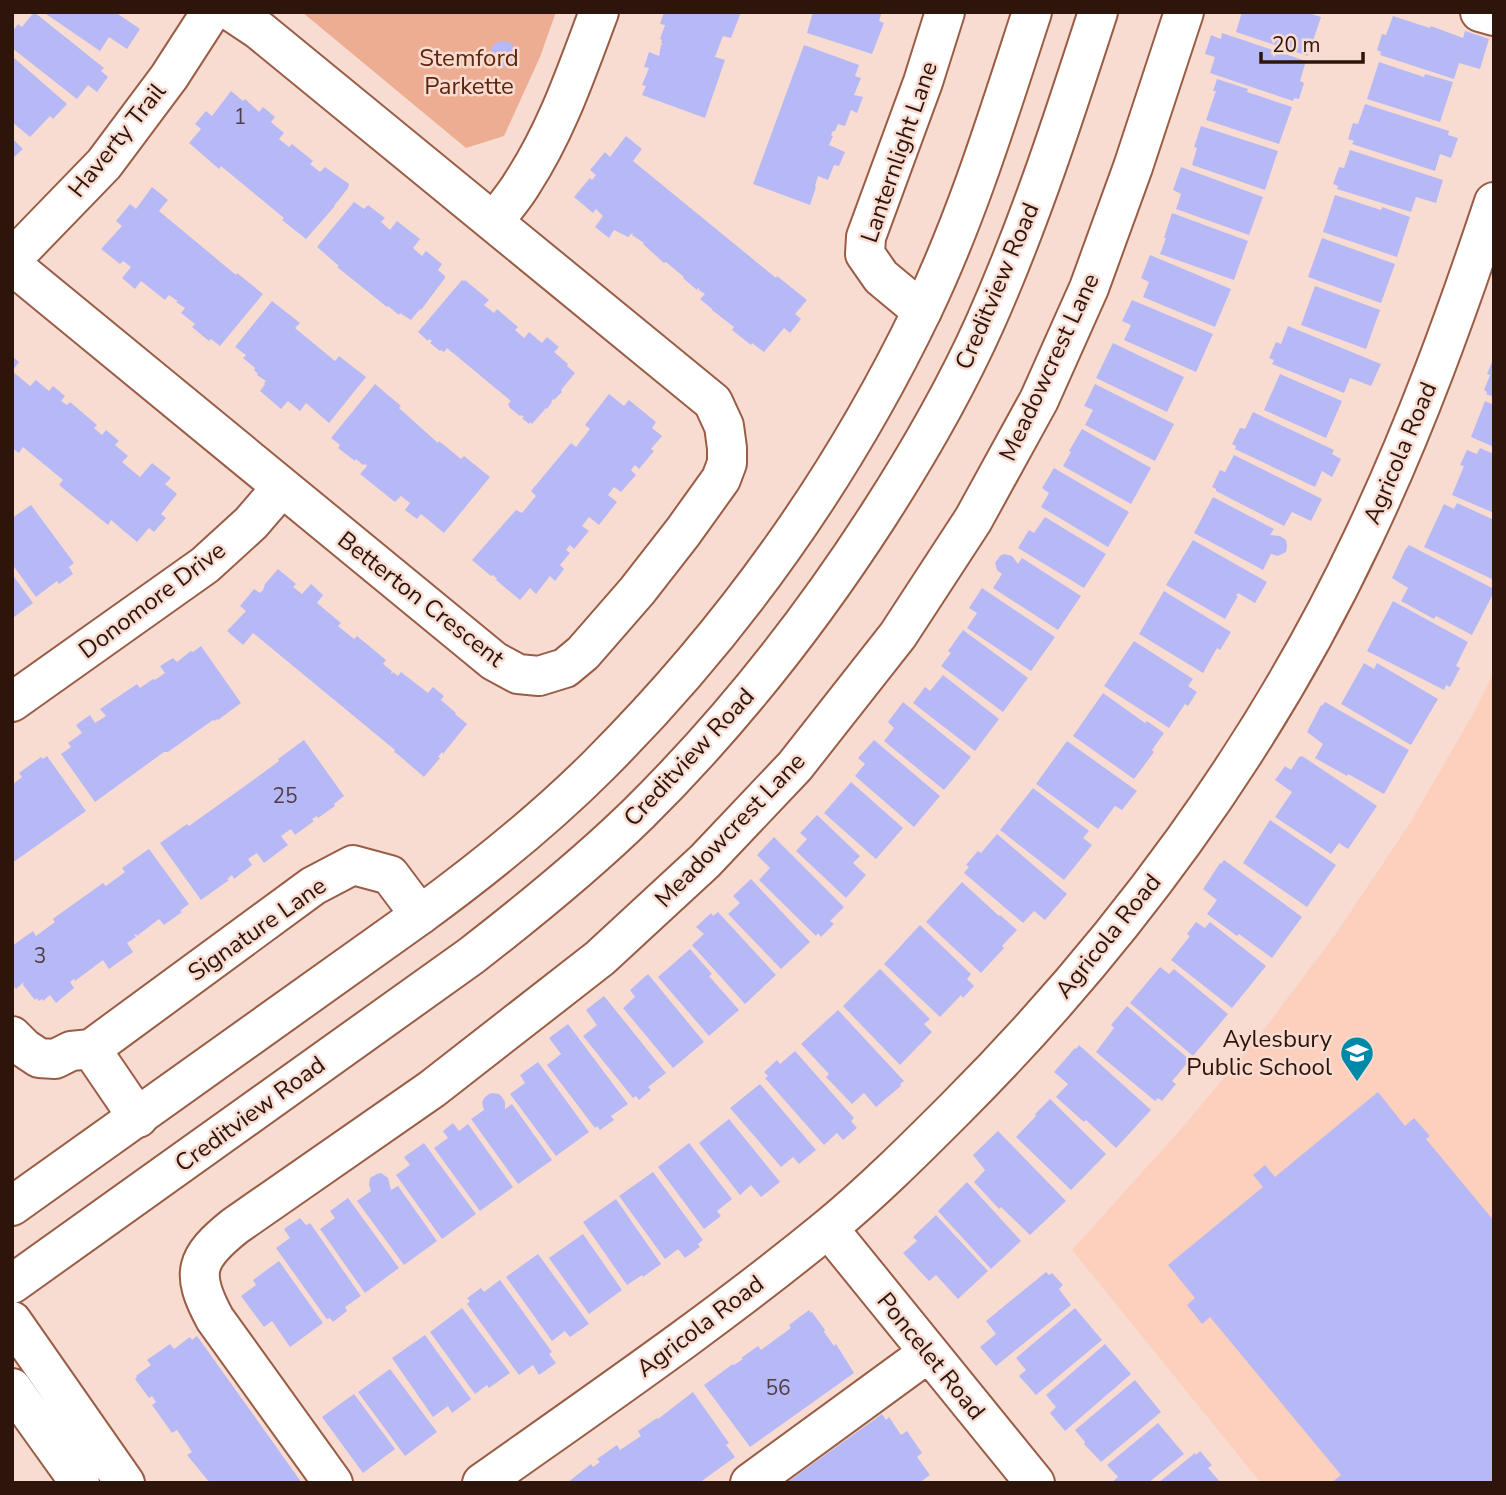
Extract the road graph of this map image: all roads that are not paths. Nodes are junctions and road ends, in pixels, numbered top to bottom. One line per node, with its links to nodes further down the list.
1 (211, 12): 12 (street, Haverty Trail)
2 (232, 12): 11 (street, Betterton Crescent)
3 (599, 12): 11 (street)
4 (945, 12): 15 (street, Lanternlight Lane)
5 (1032, 12): 15 (street)
6 (1098, 12): 24 (street, Creditview Road)
7 (1184, 12): 30 (street, Meadowcrest Lane)
8 (1480, 12): 9 (street)
9 (1494, 16)
10 (1494, 202): 14 (street, Agricola Road)
11 (494, 222): 16 (street, Betterton Crescent)
12 (12, 259)
13 (12, 265): 16 (street, Betterton Crescent)
14 (1481, 283): 23 (street, Agricola Road)
15 (922, 311): 18 (street)
16 (282, 487): 17 (street, Donomore Drive)
17 (12, 702)
18 (420, 915): 20 (street, Signature Lane); 21 (street)
19 (12, 1036): 20 (street, Signature Lane)
20 (91, 1049): 21 (street)
21 (138, 1118): 22 (street)
22 (12, 1206)
23 (828, 1228): 26 (street, Poncelet Road); 31 (street, Agricola Road)
24 (12, 1284)
25 (12, 1321): 29 (street)
26 (928, 1353): 32 (street); 33 (street, Poncelet Road)
27 (12, 1388): 28 (street)
28 (80, 1483)
29 (125, 1483)
30 (332, 1483)
31 (482, 1483)
32 (750, 1483)
33 (1035, 1483)

